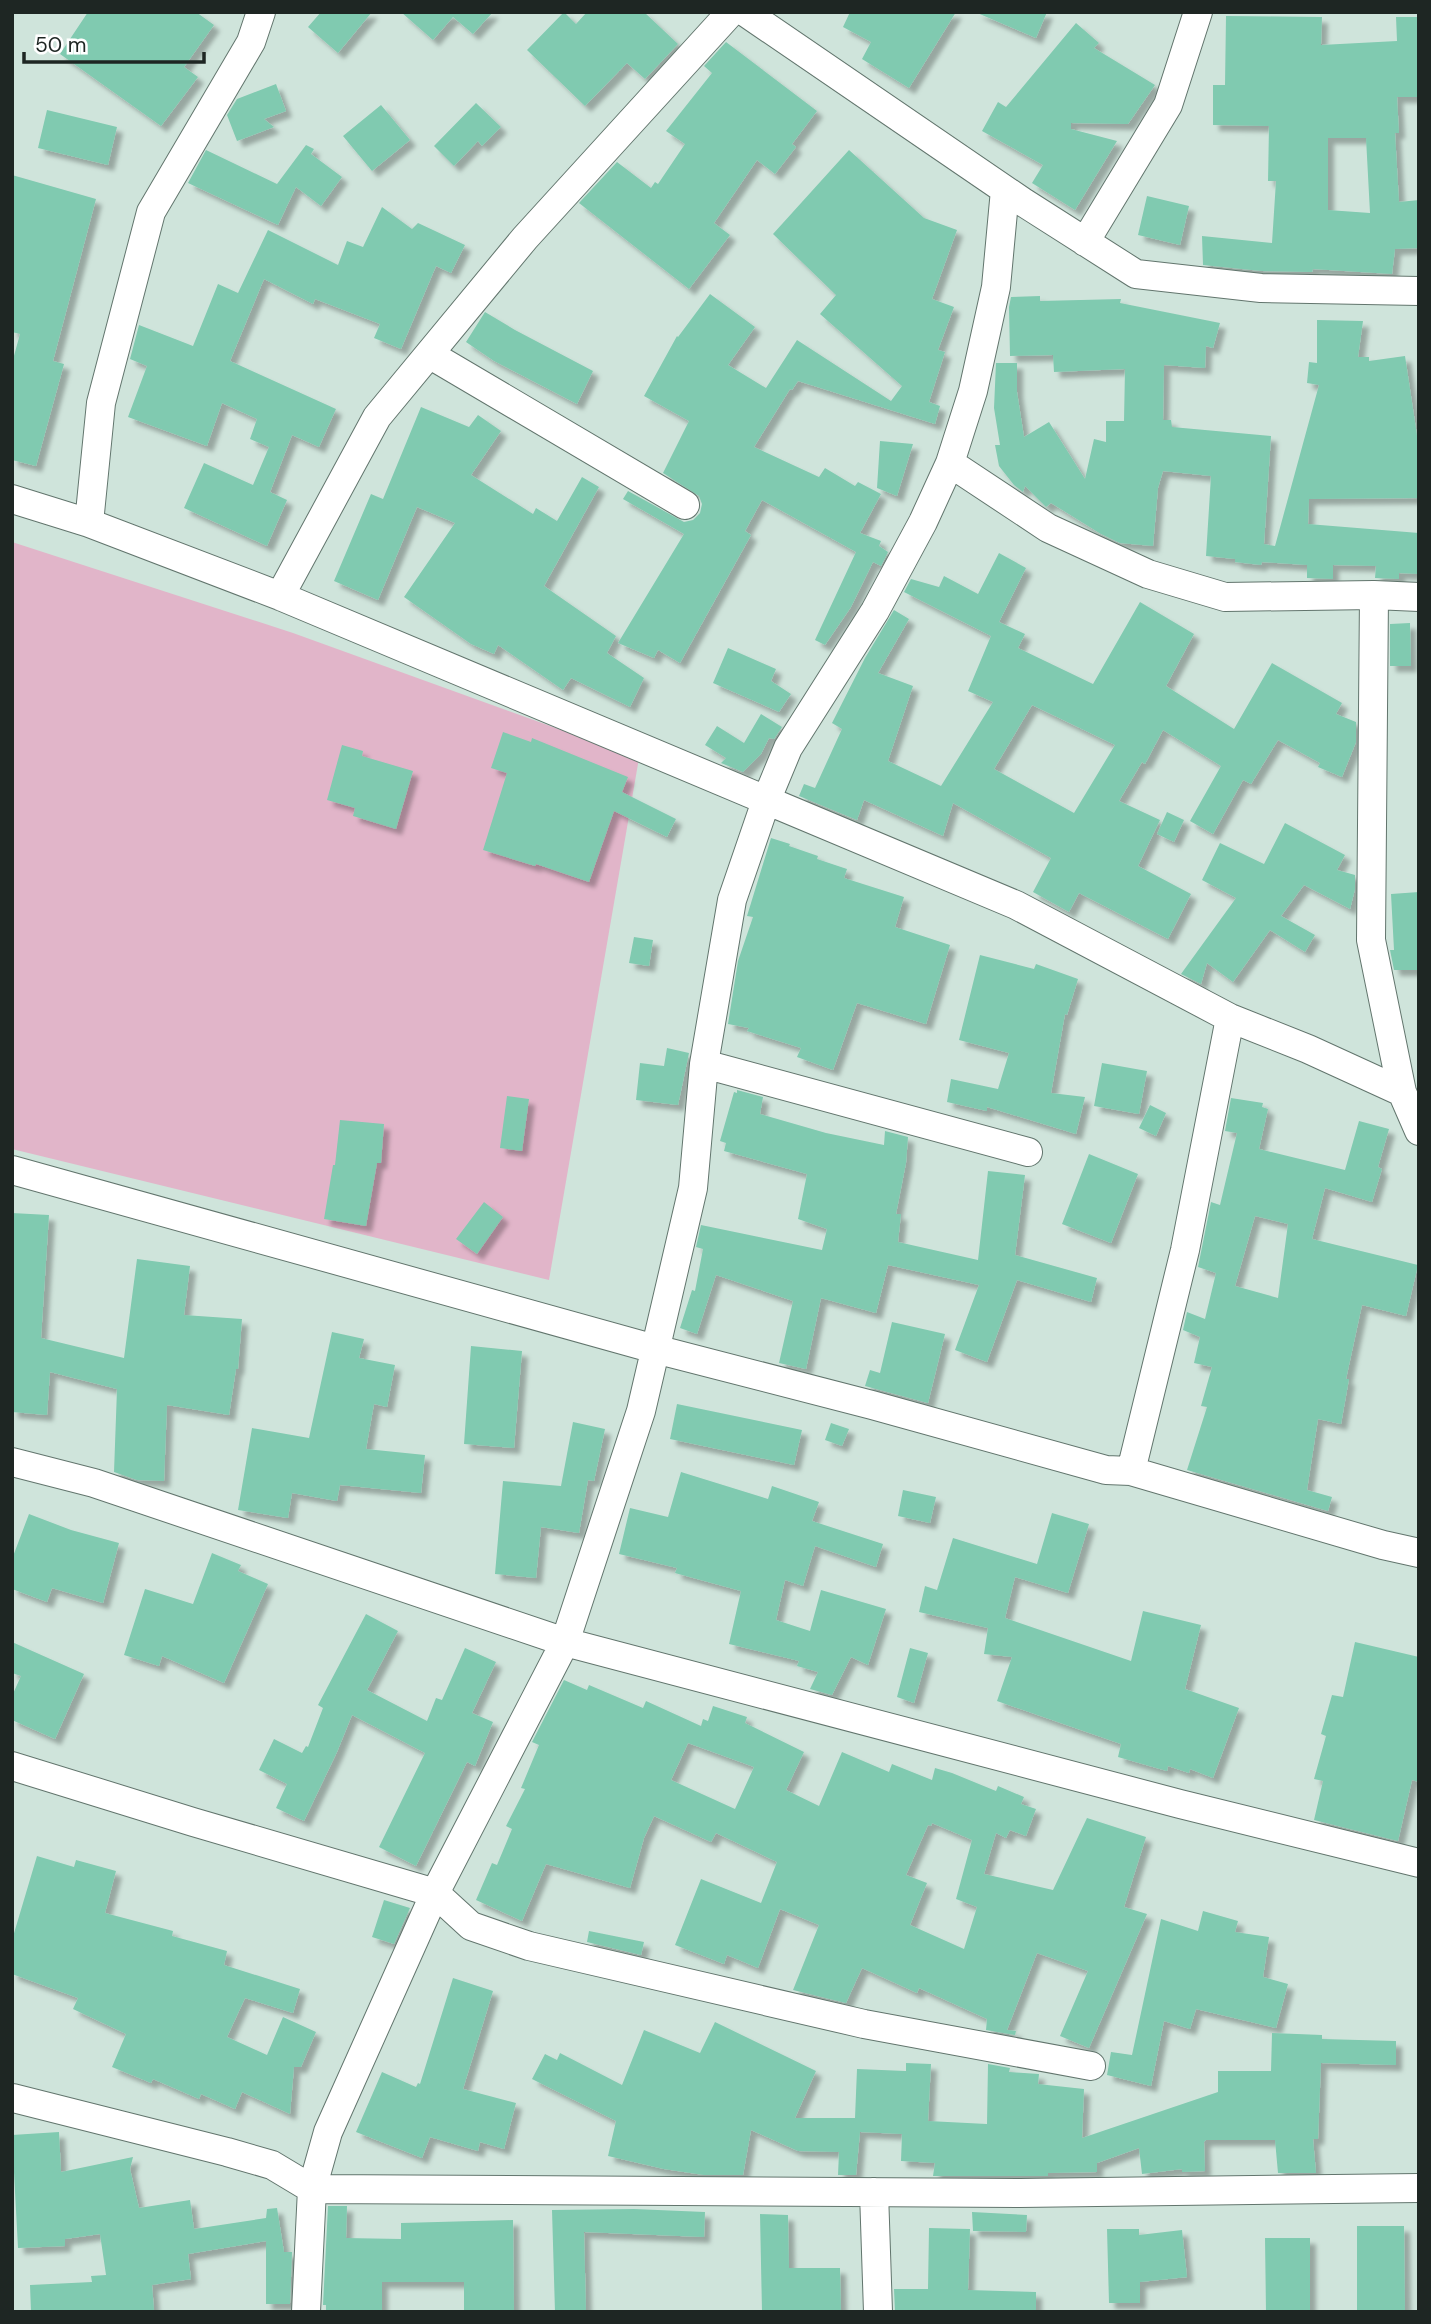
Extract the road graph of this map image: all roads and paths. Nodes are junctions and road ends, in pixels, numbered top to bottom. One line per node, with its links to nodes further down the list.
1 (261, 12): 12 (street)
2 (731, 12): 8 (street)
3 (745, 12): 5 (street)
4 (1198, 12): 6 (street)
5 (1005, 190): 6 (street); 9 (street)
6 (1085, 242): 7 (street)
7 (1419, 290)
8 (429, 354): 11 (street); 14 (street)
9 (950, 463): 13 (street); 16 (street)
10 (12, 499): 12 (street)
11 (685, 505)
12 (89, 523): 14 (street)
13 (1374, 595): 15 (street); 19 (street)
14 (280, 596): 16 (street)
15 (1419, 597)
16 (766, 801): 17 (street); 18 (street)
17 (1230, 1018): 19 (street); 25 (street)
18 (704, 1064): 21 (street); 23 (street)
19 (1402, 1092): 20 (street)
20 (1419, 1131)
21 (1028, 1152)
22 (12, 1170): 23 (street)
23 (655, 1349): 25 (street); 27 (street)
24 (12, 1462): 27 (street)
25 (1131, 1471): 26 (street)
26 (1419, 1553)
27 (565, 1642): 29 (street); 30 (street)
28 (12, 1766): 30 (street)
29 (1419, 1863)
30 (435, 1893): 31 (street); 34 (street)
31 (1091, 2066)
32 (13, 2098): 34 (street)
33 (1419, 2188): 35 (street)
34 (312, 2189): 35 (street); 36 (street)
35 (874, 2192): 37 (street)
36 (306, 2312)
37 (878, 2312)

